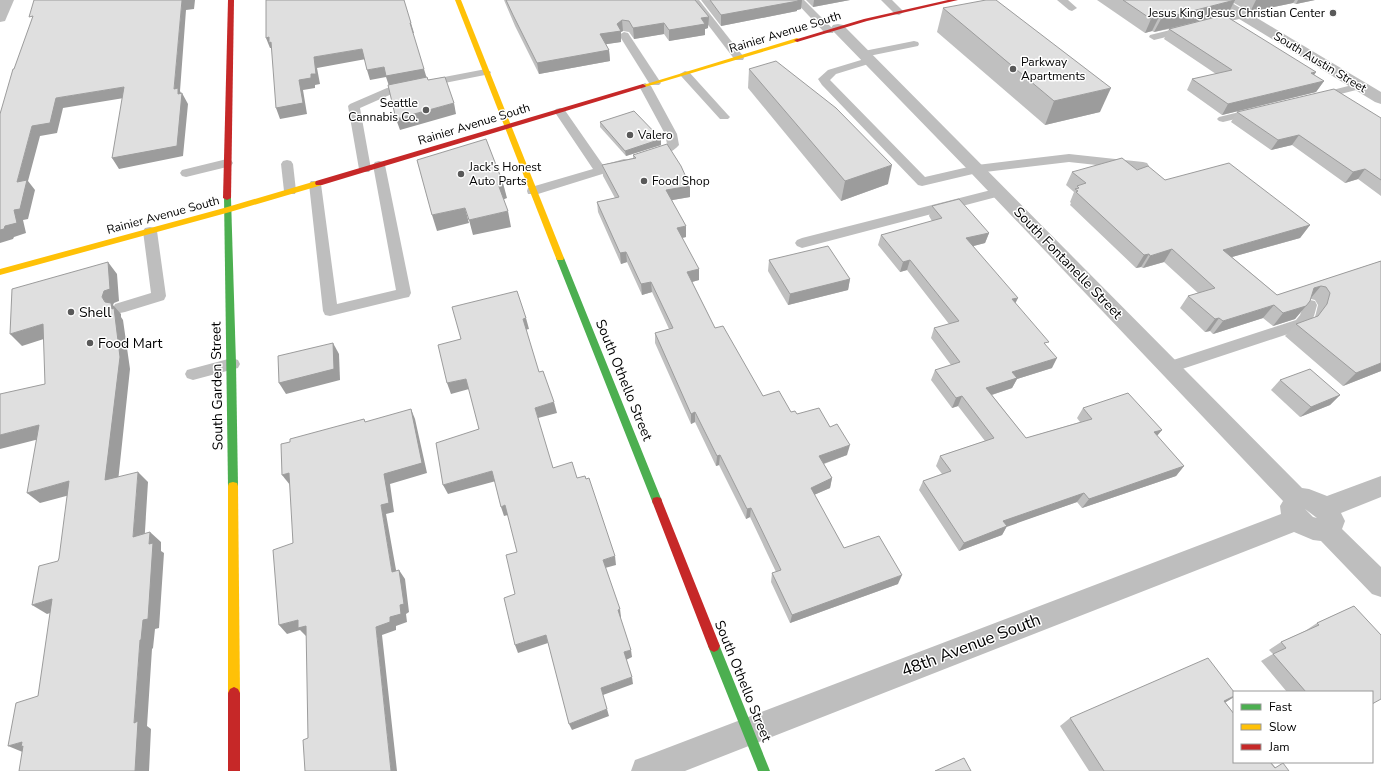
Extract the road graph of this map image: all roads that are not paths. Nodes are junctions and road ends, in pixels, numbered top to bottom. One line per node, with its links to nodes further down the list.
1 (7, 0): 13 (street)
2 (231, 0): 31 (street, South Garden Street)
3 (458, 0): 20 (street, South Othello Street)
4 (694, 0): 19 (lane)
5 (799, 0): 14 (lane)
6 (886, 0): 11 (lane)
7 (955, 0): 11 (street, Rainier Avenue South)
8 (1062, 0): 10 (lane)
9 (1218, 0): 12 (street, South Austin Street)
10 (1072, 8)
11 (899, 12): 14 (street, Rainier Avenue South)
12 (1243, 15): 16 (lane); 23 (street, South Austin Street)
13 (0, 18)
14 (833, 30): 18 (street, South Fontanelle Street); 19 (street, Rainier Avenue South)
15 (624, 35): 22 (lane)
16 (1154, 37)
17 (914, 44): 18 (lane)
18 (868, 57): 36 (street, South Fontanelle Street); 36 (lane)
19 (739, 58): 21 (street, Rainier Avenue South)
20 (486, 72): 30 (street, South Othello Street); 35 (lane)
21 (685, 74): 22 (street, Rainier Avenue South); 28 (lane)
22 (650, 84): 27 (street, Rainier Avenue South); 37 (lane)
23 (1360, 86): 24 (lane); 25 (street, South Austin Street)
24 (1308, 99)
25 (1381, 99)
26 (1269, 108): 29 (lane)
27 (560, 111): 30 (street, Rainier Avenue South); 37 (lane)
28 (724, 117)
29 (1223, 119)
30 (508, 127): 33 (street, Rainier Avenue South); 40 (street, South Othello Street)
31 (227, 163): 38 (lane); 43 (street, South Garden Street)
32 (288, 164): 41 (lane)
33 (379, 165): 35 (street, Rainier Avenue South); 39 (lane)
34 (1143, 166): 36 (lane)
35 (365, 169): 39 (street, Rainier Avenue South)
36 (977, 169): 42 (street, South Fontanelle Street)
37 (600, 170): 40 (lane)
38 (186, 173)
39 (315, 184): 41 (street, Rainier Avenue South)
40 (533, 191): 56 (street, South Othello Street)
41 (290, 192): 43 (street, Rainier Avenue South)
42 (999, 192): 45 (lane); 50 (street, South Fontanelle Street)
43 (227, 210): 44 (street, Rainier Avenue South); 49 (street, South Garden Street)
44 (150, 231): 46 (street, Rainier Avenue South); 48 (lane)
45 (802, 243)
46 (0, 272)
47 (1310, 305): 50 (lane)
48 (120, 308)
49 (232, 364): 51 (lane); 57 (street, South Garden Street)
50 (1170, 367): 53 (street, South Fontanelle Street)
51 (193, 374)
52 (1381, 486): 54 (street)
53 (1297, 509): 54 (street); 56 (street, 48th Avenue South)
54 (1326, 519): 55 (street)
55 (1381, 585)
56 (748, 731): 58 (street, 48th Avenue South); 59 (street, South Othello Street)
57 (234, 771)
58 (646, 771)
59 (764, 771)

